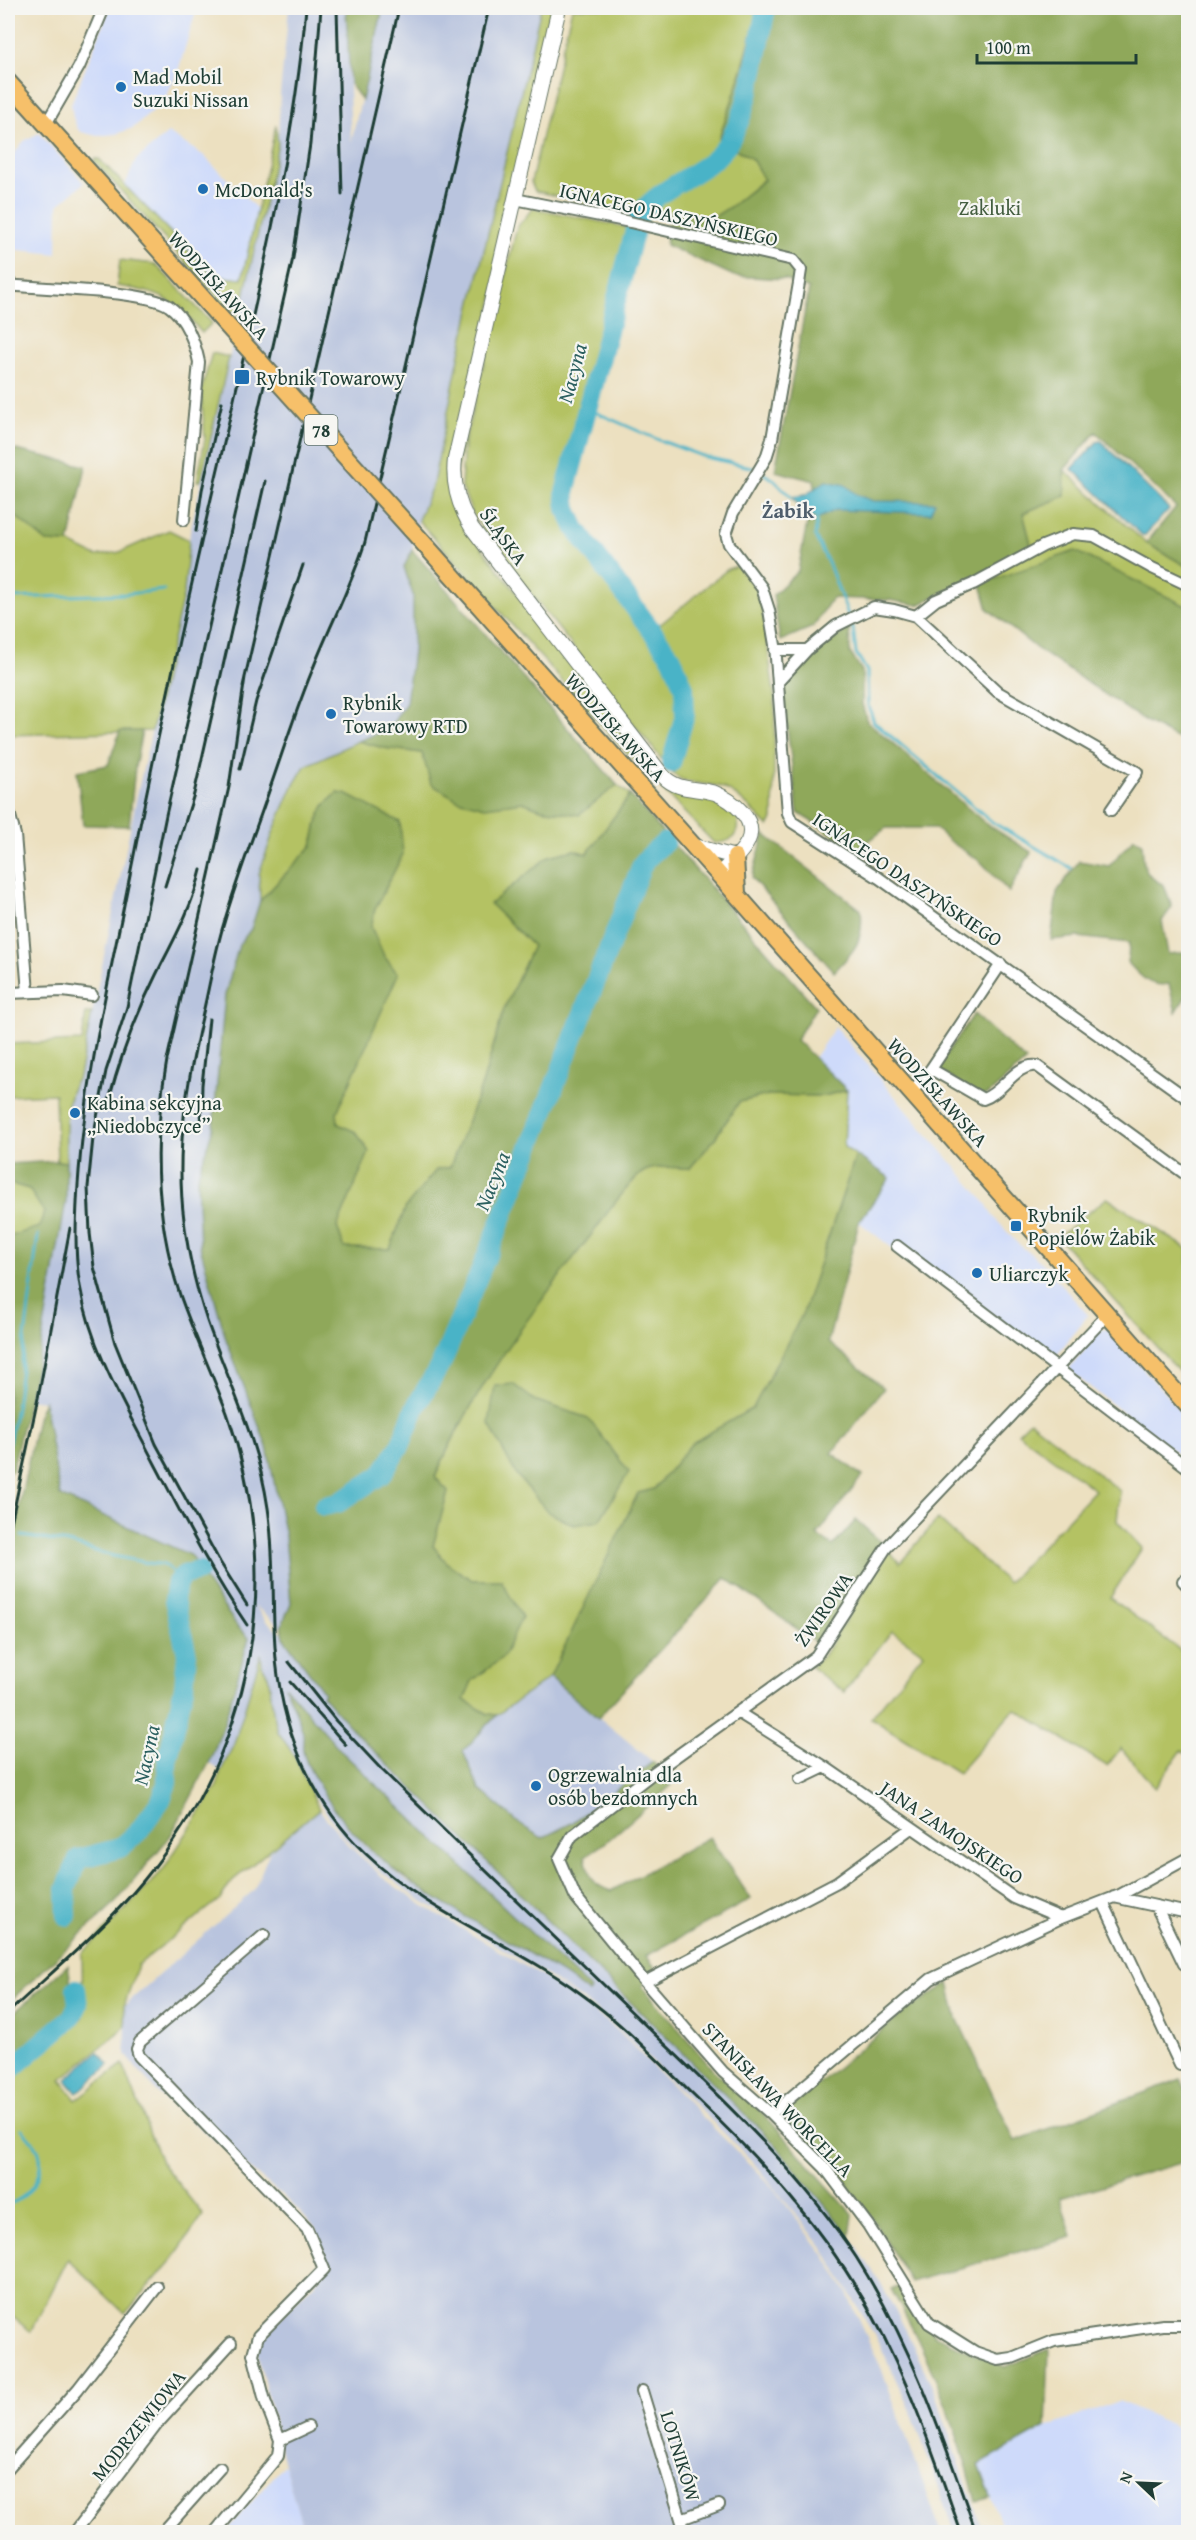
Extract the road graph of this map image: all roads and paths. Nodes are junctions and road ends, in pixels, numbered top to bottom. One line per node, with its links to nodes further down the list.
1 (104, 8): 4 (street)
2 (559, 8): 5 (street, ŚLĄSKA)
3 (8, 82): 4 (main road, WODZISŁAWSKA / 78)
4 (46, 124): 15 (main road, WODZISŁAWSKA / 78, bridge)
5 (515, 199): 10 (street, IGNACEGO DASZYŃSKIEGO); 16 (street, ŚLĄSKA)
6 (8, 285): 7 (street)
7 (184, 520)
8 (1188, 585): 9 (street)
9 (916, 616): 11 (street); 14 (street)
10 (775, 650): 11 (street); 12 (street, IGNACEGO DASZYŃSKIEGO)
11 (807, 650): 12 (street)
12 (778, 682): 20 (street, IGNACEGO DASZYŃSKIEGO)
13 (8, 808): 17 (street)
14 (1111, 810)
15 (695, 846): 16 (street); 18 (main road, WODZISŁAWSKA / 78)
16 (735, 857): 18 (street, ŚLĄSKA); 19 (main road)
17 (13, 862): 21 (street)
18 (720, 873): 19 (main road, WODZISŁAWSKA / 78)
19 (737, 893): 25 (main road, WODZISŁAWSKA / 78)
20 (1002, 964): 24 (street, IGNACEGO DASZYŃSKIEGO); 26 (street, IGNACEGO DASZYŃSKIEGO)
21 (28, 992): 22 (street); 23 (street)
22 (8, 993)
23 (92, 995)
24 (931, 1070): 25 (street, IGNACEGO DASZYŃSKIEGO); 27 (street)
25 (911, 1093): 29 (main road, WODZISŁAWSKA / 78)
26 (1188, 1099)
27 (1188, 1176)
28 (897, 1246): 30 (street)
29 (1108, 1314): 30 (street, ŻWIROWA); 31 (main road, WODZISŁAWSKA / 78)
30 (1058, 1367): 32 (street); 33 (street, ŻWIROWA)
31 (1188, 1406)
32 (1188, 1468)
33 (739, 1713): 34 (street, JANA ZAMOJSKIEGO); 38 (street, ŻWIROWA)
34 (825, 1767): 35 (street); 36 (street, JANA ZAMOJSKIEGO)
35 (800, 1779)
36 (911, 1828): 43 (street, JANA ZAMOJSKIEGO); 46 (street)
37 (1188, 1858): 39 (street)
38 (559, 1859): 46 (street, STANISŁAWA WORCELLA)
39 (1114, 1897): 40 (street); 41 (street)
40 (1103, 1902): 43 (street); 47 (street)
41 (1156, 1906): 42 (street); 45 (street)
42 (1188, 1913)
43 (1061, 1918): 48 (street)
44 (264, 1935): 54 (street)
45 (1184, 1964)
46 (645, 1982): 48 (street, STANISŁAWA WORCELLA)
47 (1180, 2065)
48 (771, 2114): 50 (street, STANISŁAWA WORCELLA)
49 (157, 2287): 55 (street)
50 (1188, 2325)
51 (231, 2343): 59 (street, MODRZEWIOWA)
52 (642, 2391): 58 (street, LOTNIKÓW)
53 (308, 2427): 54 (street)
54 (280, 2440): 61 (street)
55 (8, 2468)
56 (220, 2468): 60 (street)
57 (719, 2505): 58 (street)
58 (681, 2519): 62 (street, LOTNIKÓW)
59 (75, 2532)
60 (163, 2532)
61 (215, 2532)
62 (686, 2532)

